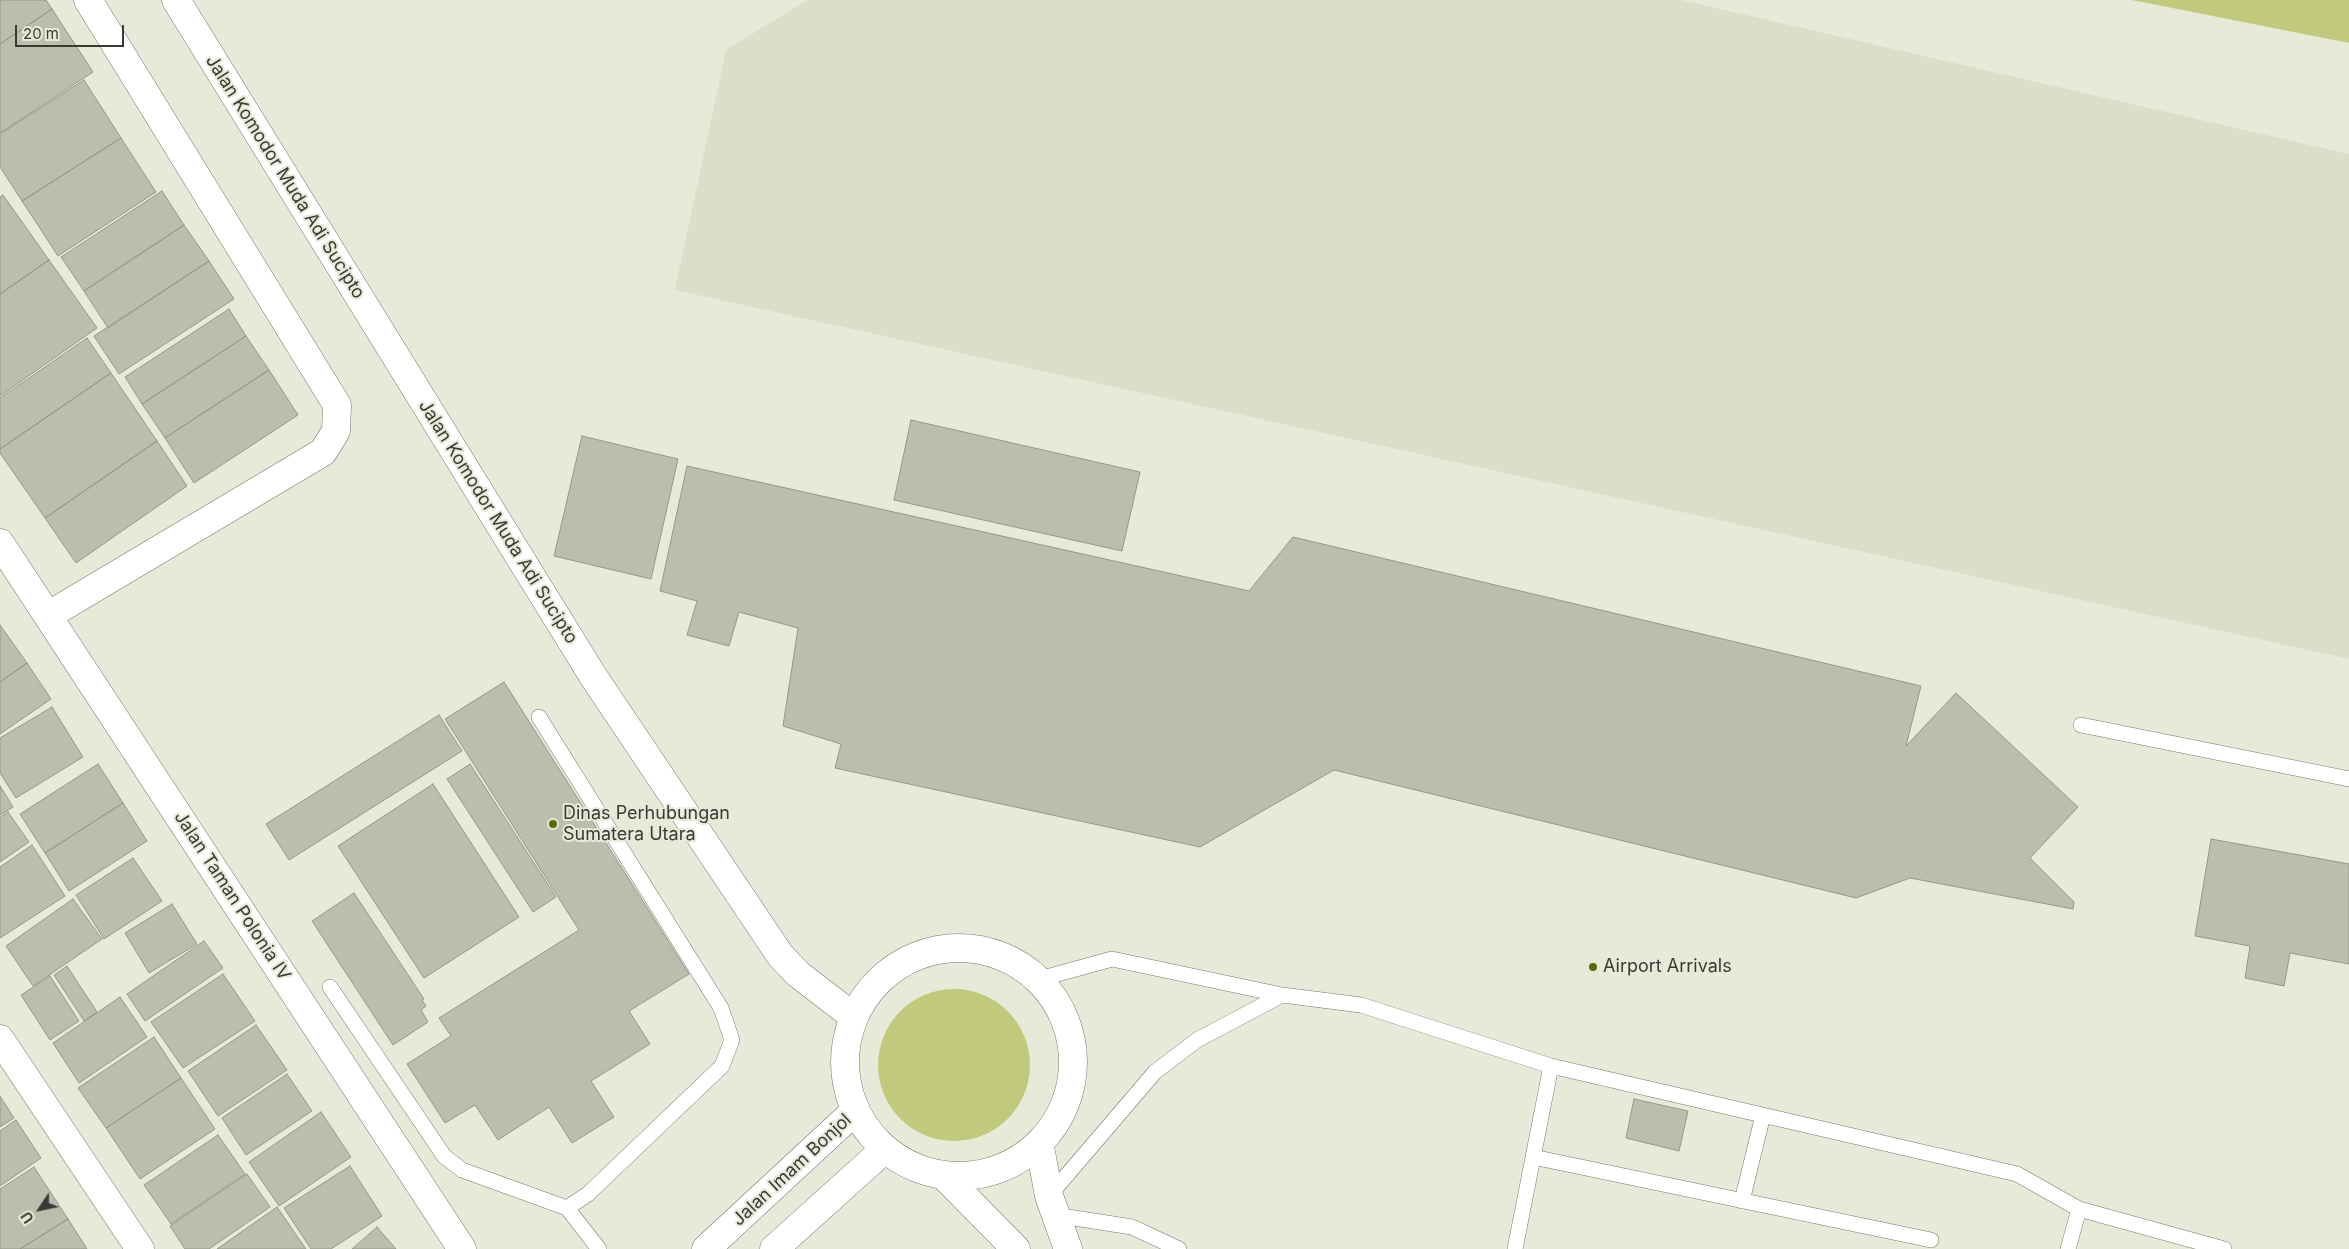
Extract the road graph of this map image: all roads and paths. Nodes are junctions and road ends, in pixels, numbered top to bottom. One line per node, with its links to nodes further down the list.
1 (88, 0): 4 (street)
2 (176, 0): 11 (street, Jalan Komodor Muda Adi Sucipto)
3 (0, 543): 4 (street, Jalan Taman Polonia IV)
4 (49, 615): 26 (street, Jalan Taman Polonia IV)
5 (539, 717): 22 (lane)
6 (2081, 726): 7 (lane)
7 (2349, 779)
8 (1043, 978): 10 (lane); 11 (street); 16 (street)
9 (330, 987): 22 (lane)
10 (1282, 995): 13 (lane); 21 (lane)
11 (854, 1017): 14 (street)
12 (0, 1039): 25 (street)
13 (1551, 1066): 15 (lane); 18 (lane)
14 (856, 1110): 17 (street); 28 (street, Jalan Imam Bonjol)
15 (1763, 1115): 20 (lane); 23 (lane)
16 (1040, 1147): 19 (street); 21 (street)
17 (885, 1149): 19 (street); 29 (street)
18 (1533, 1157): 20 (lane); 33 (lane)
19 (944, 1176): 30 (street)
20 (1742, 1201): 24 (lane)
21 (1052, 1206): 31 (street); 32 (lane)
22 (567, 1208): 27 (lane)
23 (2079, 1210): 34 (lane); 35 (lane)
24 (1931, 1240)
25 (140, 1249)
26 (462, 1249)
27 (599, 1249)
28 (706, 1249)
29 (774, 1249)
30 (1016, 1249)
31 (1068, 1249)
32 (1179, 1249)
33 (1514, 1249)
34 (2068, 1249)
35 (2224, 1249)

